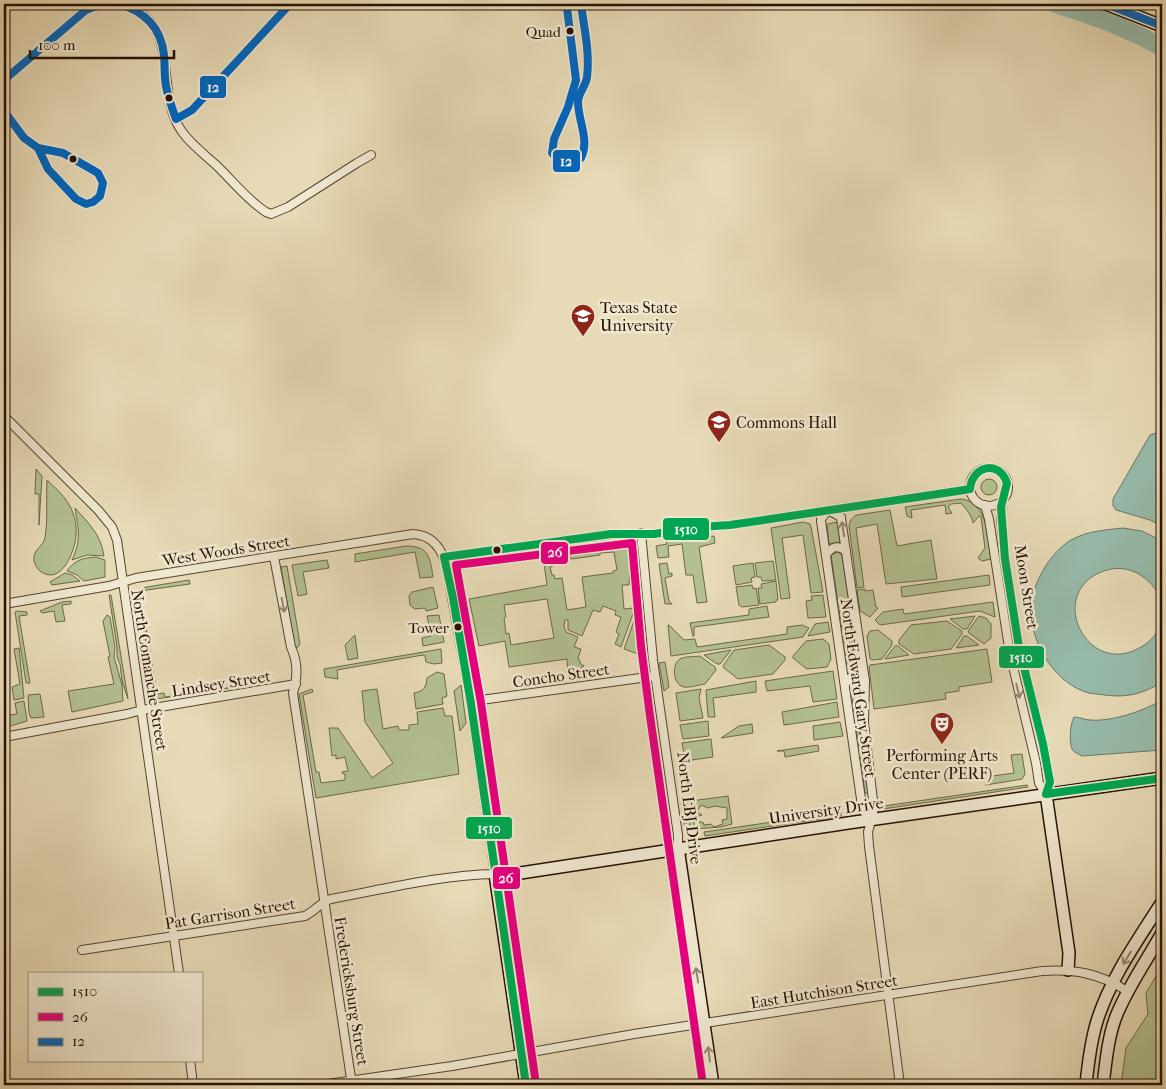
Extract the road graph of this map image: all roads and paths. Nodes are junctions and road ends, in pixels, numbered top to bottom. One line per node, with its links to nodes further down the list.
1 (101, 4): 5 (street)
2 (118, 4): 6 (street)
3 (1106, 4): 4 (main road)
4 (1162, 26)
5 (4, 80)
6 (371, 156)
7 (4, 416): 17 (street, North Comanche Street)
8 (970, 489): 9 (street); 10 (street); 11 (street)
9 (1002, 501): 10 (street); 27 (street, Moon Street)
10 (985, 505): 27 (street, Moon Street, one-way to 27)
11 (828, 510): 12 (street); 13 (street, North Edward Gary Street, one-way to 11); 14 (street, North Edward Gary Street)
12 (641, 533): 16 (street); 19 (street, North LBJ Drive)
13 (846, 551): 14 (street); 20 (street, North Edward Gary Street)
14 (826, 555): 22 (street, North Edward Gary Street)
15 (274, 557): 16 (street, West Woods Street); 17 (street, West Woods Street); 21 (street, Fredericksburg Street, one-way to 21)
16 (444, 557): 23 (street)
17 (122, 582): 18 (street, West Woods Street); 24 (street, North Comanche Street)
18 (4, 604)
19 (655, 676): 23 (street, Concho Street); 29 (street, North LBJ Drive)
20 (864, 680): 22 (street); 28 (street, North Edward Gary Street)
21 (296, 684): 24 (street, Lindsey Street); 31 (street, Fredericksburg Street)
22 (845, 685): 28 (street, North Edward Gary Street)
23 (471, 704): 30 (street)
24 (142, 710): 25 (street, Lindsey Street); 34 (street, North Comanche Street)
25 (4, 737)
26 (1160, 777): 27 (main road, University Drive)
27 (1046, 794): 28 (main road, University Drive); 37 (main road, Moon Street)
28 (870, 820): 29 (main road, University Drive); 41 (street)
29 (678, 848): 30 (main road, University Drive); 42 (main road, North LBJ Drive, one-way to 29)
30 (495, 874): 31 (street, Pat Garrison Street); 44 (main road)
31 (324, 901): 34 (street, Pat Garrison Street); 47 (street, Fredericksburg Street)
32 (1162, 902): 33 (main road)
33 (1144, 931): 35 (main road); 39 (main road, one-way to 39)
34 (174, 936): 36 (street, Pat Garrison Street); 38 (street, North Comanche Street)
35 (1160, 937): 40 (main road)
36 (82, 950)
37 (1068, 970): 39 (street, East Hutchison Street); 41 (street, East Hutchison Street)
38 (179, 972)
39 (1113, 982): 40 (street, East Hutchison Street); 43 (main road)
40 (1127, 991): 45 (main road)
41 (887, 995): 42 (street, East Hutchison Street); 52 (street)
42 (705, 1023): 44 (street, East Hutchison Street); 51 (main road, North LBJ Drive, one-way to 42)
43 (1090, 1053): 45 (main road); 53 (main road)
44 (522, 1054): 47 (street, East Hutchison Street); 50 (main road)
45 (1106, 1057): 54 (main road)
46 (190, 1062): 48 (street)
47 (352, 1083): 49 (street, East Hutchison Street)
48 (193, 1085)
49 (321, 1085)
50 (526, 1085)
51 (713, 1085)
52 (900, 1085)
53 (1086, 1085)
54 (1103, 1085)

